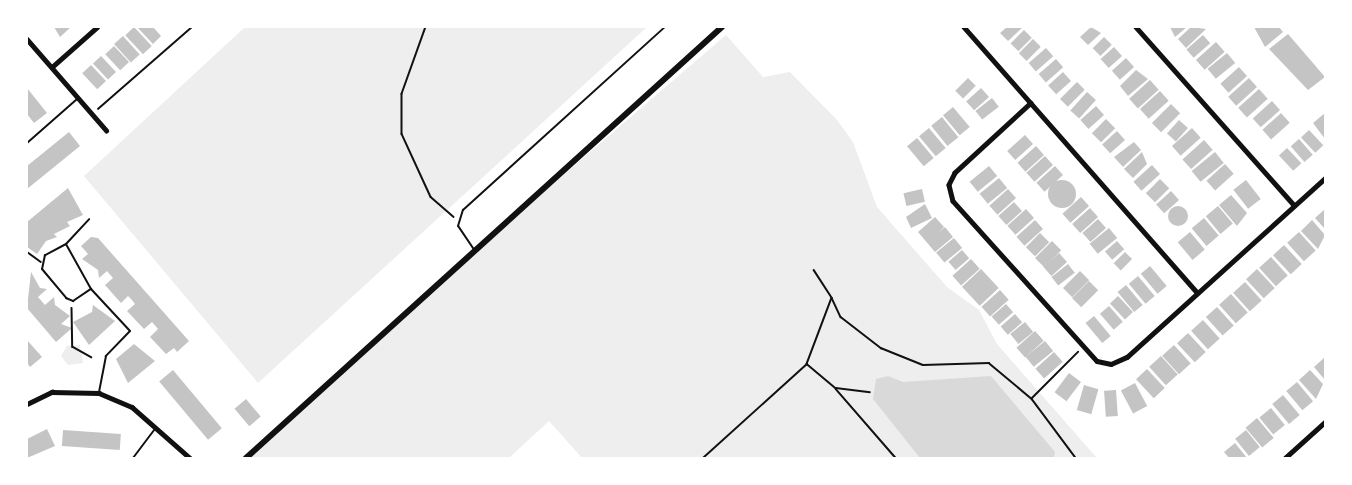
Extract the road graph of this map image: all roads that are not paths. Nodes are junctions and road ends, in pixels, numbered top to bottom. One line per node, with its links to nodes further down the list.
1 (97, 27): 7 (street)
2 (665, 27): 16 (lane)
3 (722, 27): 16 (main road)
4 (964, 27): 9 (street)
5 (1136, 27): 13 (street)
6 (27, 39): 7 (street)
7 (52, 67): 8 (street)
8 (79, 98): 10 (street); 11 (lane)
9 (1031, 103): 20 (street); 20 (street)
10 (106, 130)
11 (27, 142)
12 (1325, 178): 13 (street)
13 (1294, 205): 20 (street)
14 (89, 219): 15 (lane)
15 (66, 244): 18 (lane); 19 (lane)
16 (475, 250): 28 (main road)
17 (27, 252): 18 (lane)
18 (41, 262): 19 (lane)
19 (91, 290): 21 (lane)
20 (1197, 292)
21 (99, 393): 23 (street); 25 (street)
22 (27, 397): 23 (lane)
23 (29, 403)
24 (1325, 422): 29 (street)
25 (157, 426): 26 (lane); 27 (street)
26 (135, 457)
27 (190, 458)
28 (246, 458)
29 (1285, 458)

